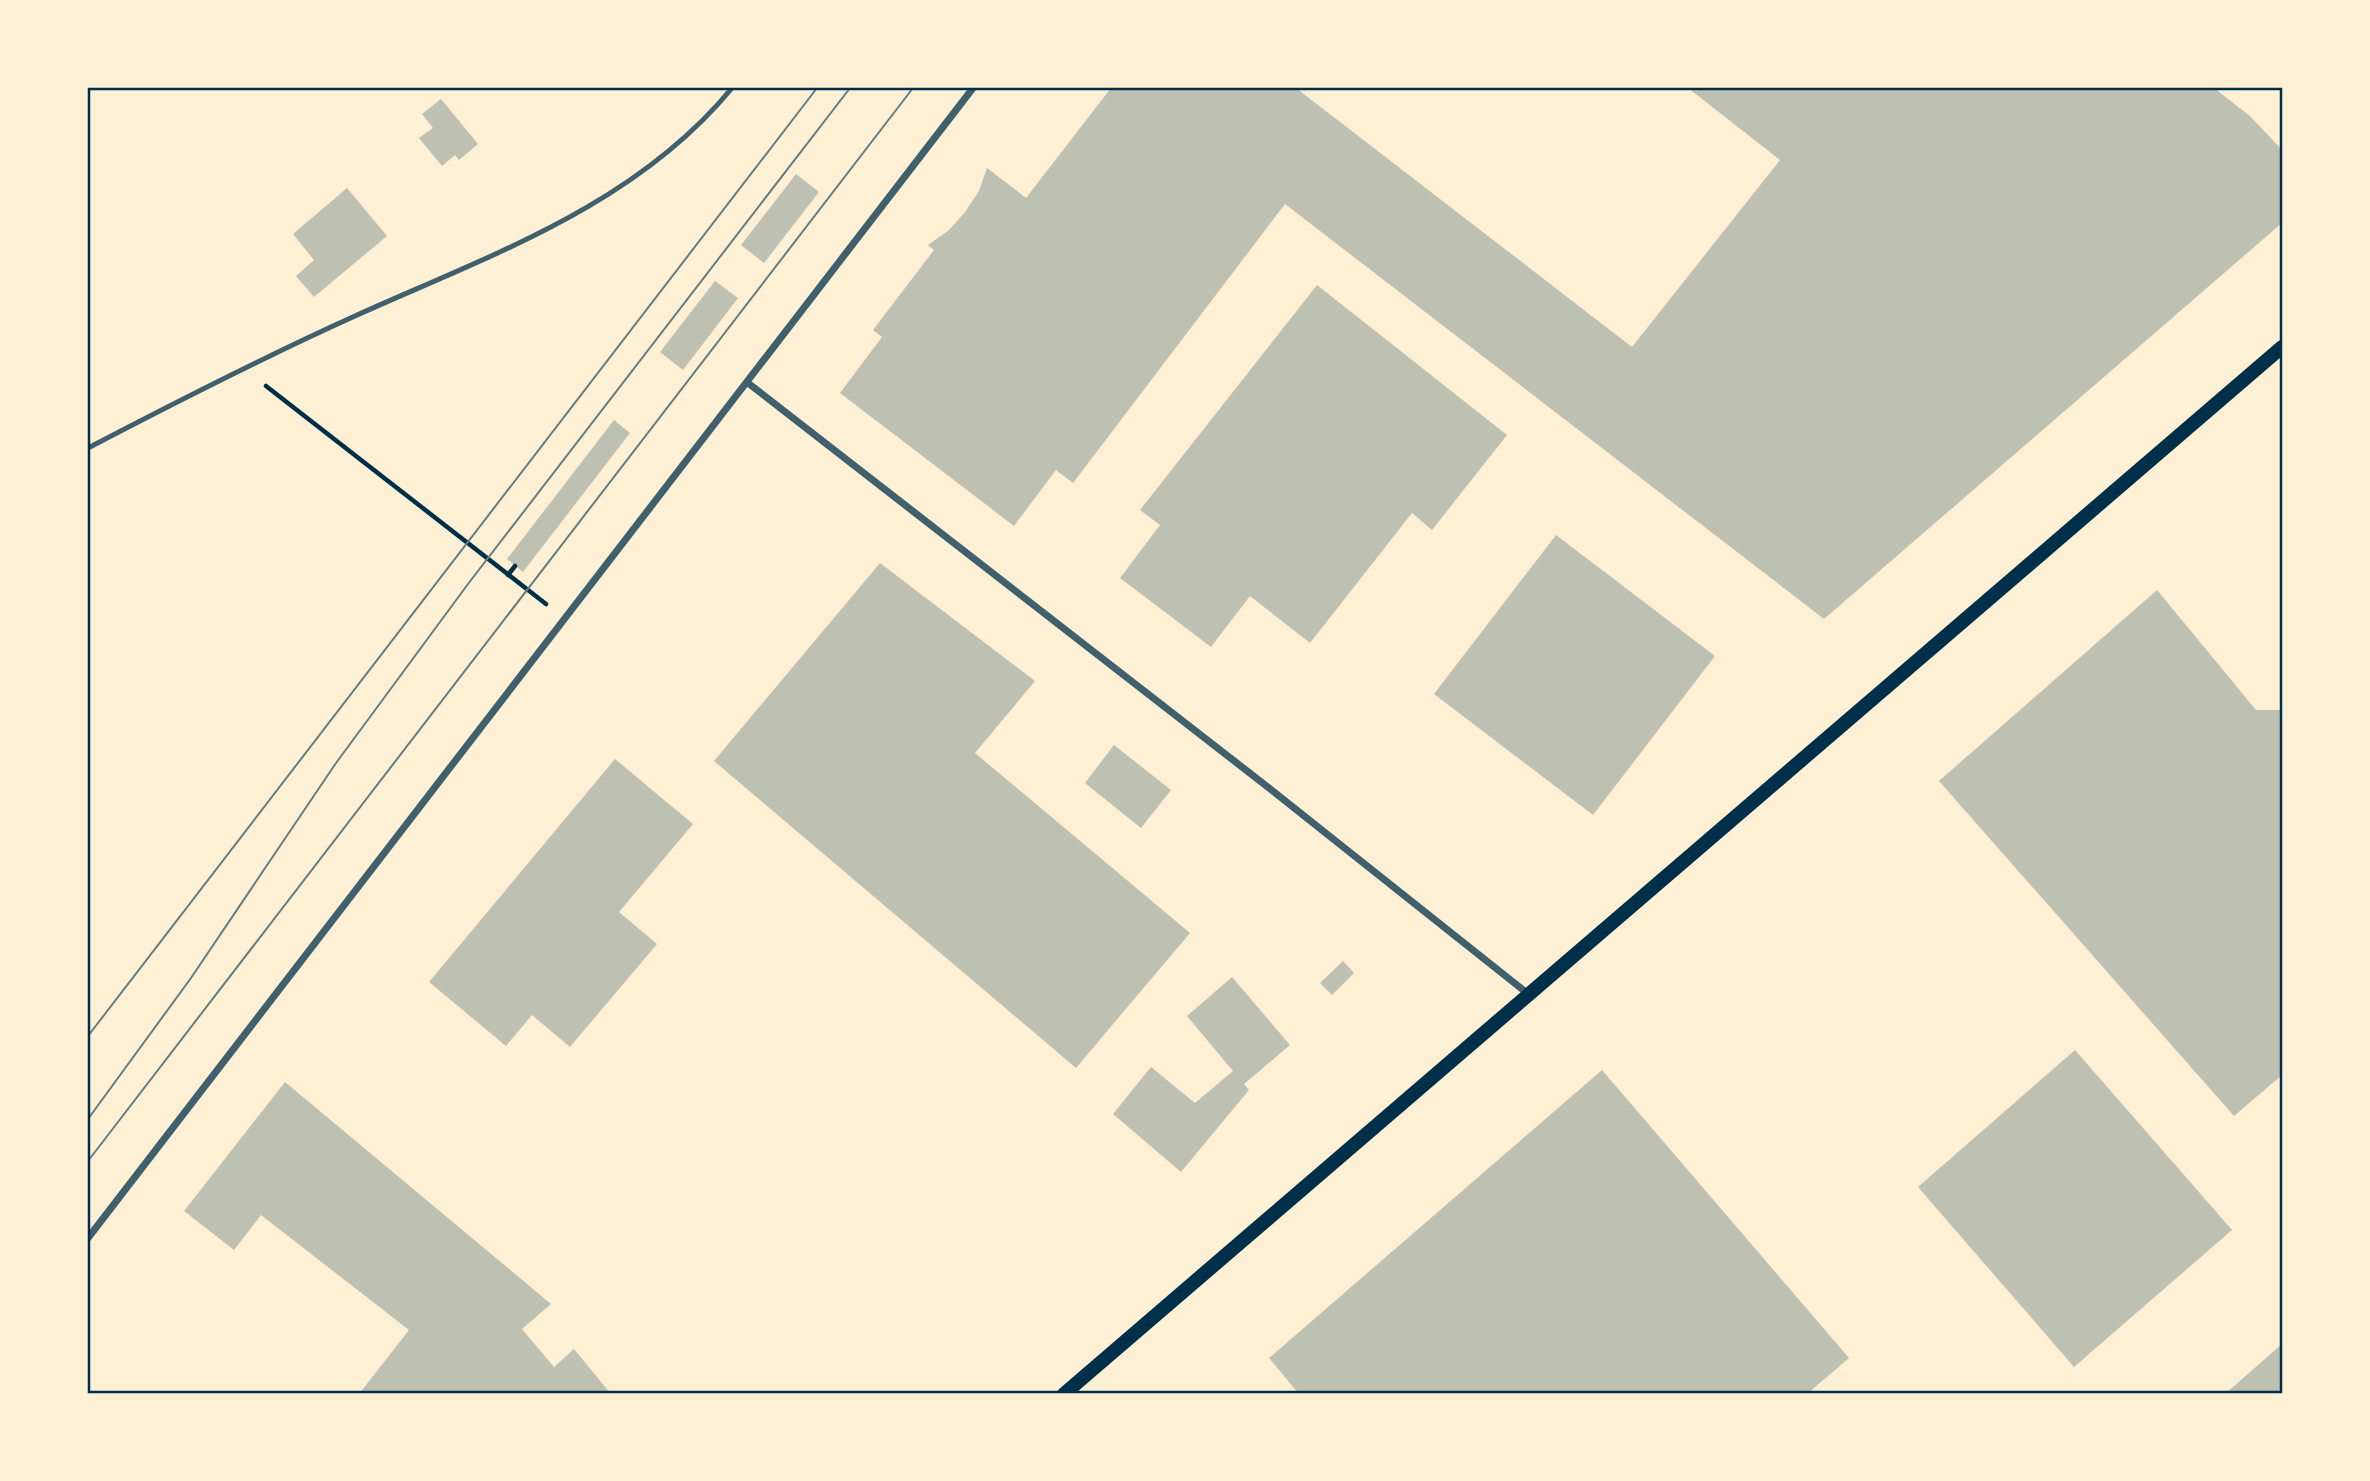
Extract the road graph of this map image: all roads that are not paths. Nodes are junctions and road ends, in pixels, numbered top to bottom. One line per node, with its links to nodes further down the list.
1 (732, 88): 5 (lane)
2 (973, 88): 4 (street)
3 (2283, 347): 6 (main road)
4 (748, 383): 6 (street); 7 (street)
5 (88, 448)
6 (1527, 993): 8 (main road)
7 (88, 1238)
8 (1064, 1394)

